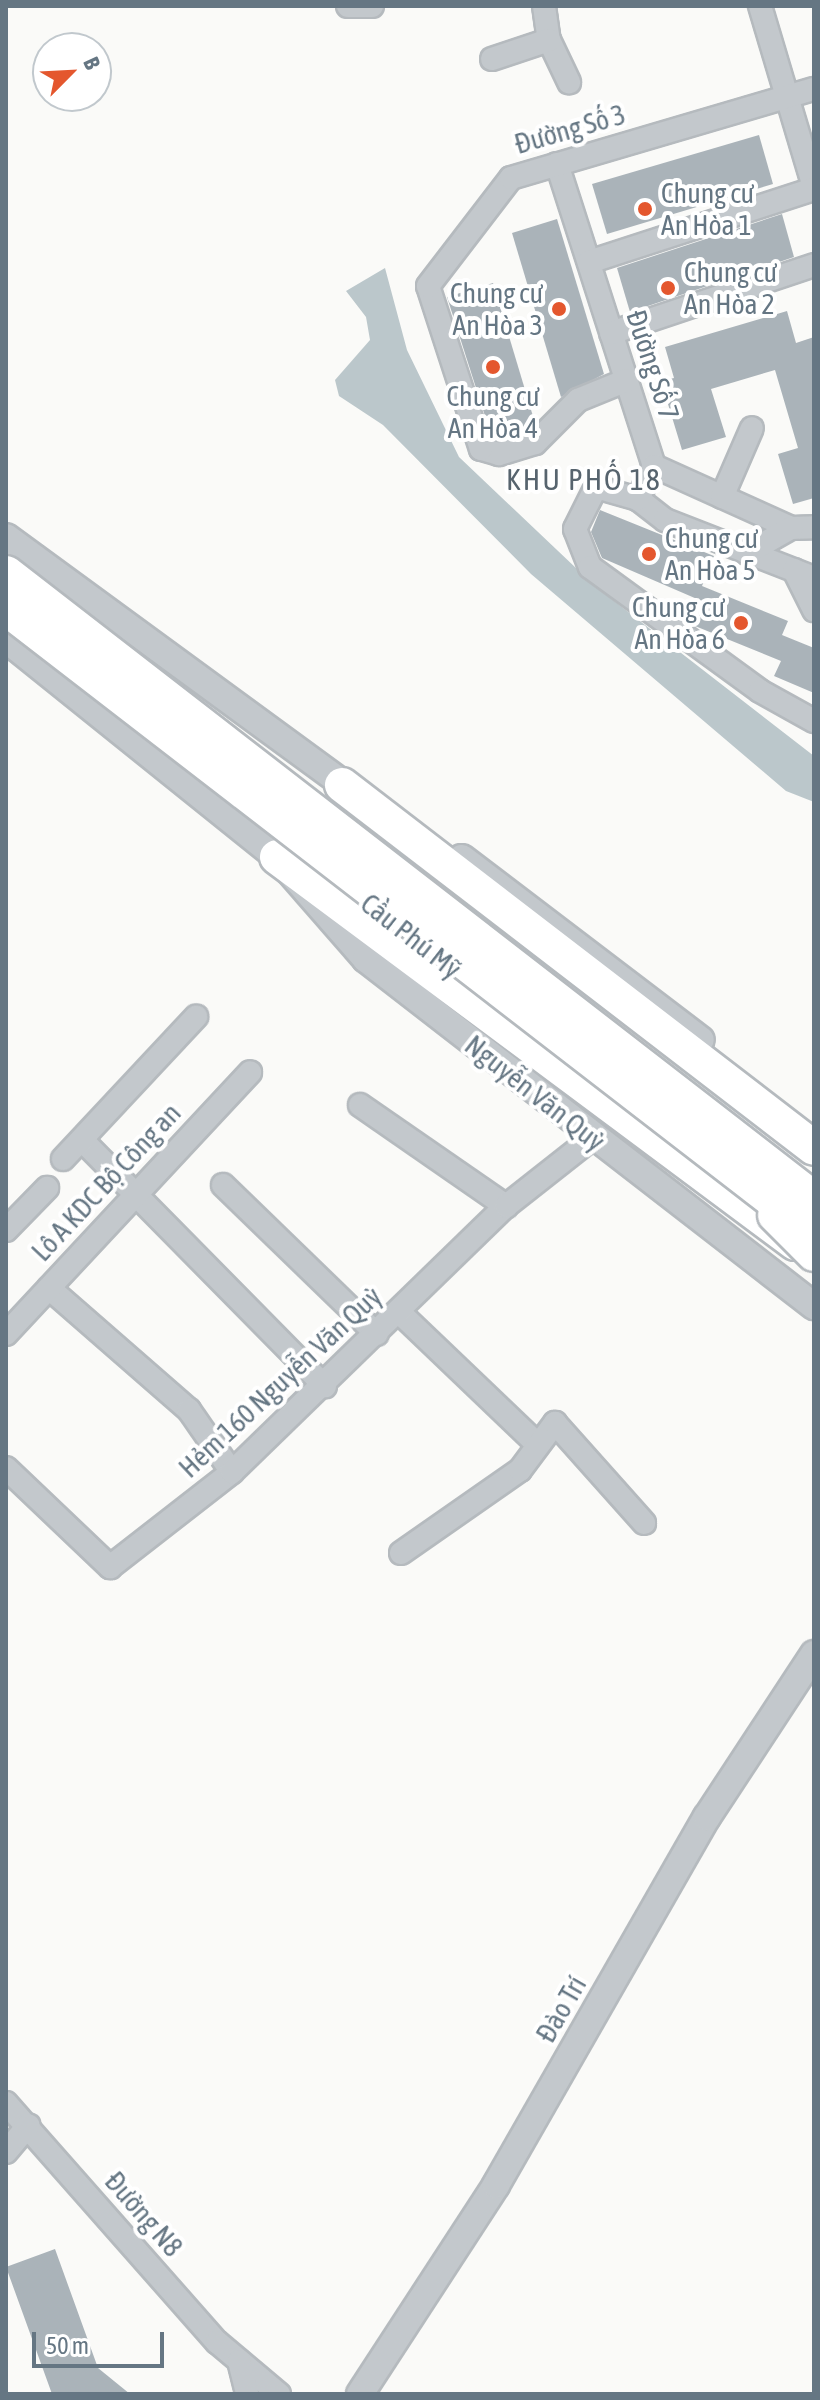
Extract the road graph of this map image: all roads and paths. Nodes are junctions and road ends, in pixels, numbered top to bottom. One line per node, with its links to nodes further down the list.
1 (372, 6): 4 (street)
2 (544, 6): 5 (street)
3 (760, 6): 9 (street)
4 (348, 8)
5 (549, 40): 6 (street); 7 (street)
6 (492, 59)
7 (569, 82)
8 (814, 89): 9 (street, Đường Số 3)
9 (787, 97): 10 (street, Đường Số 3); 11 (street)
10 (557, 164): 12 (street, Đường Số 7); 15 (street, Đường Số 3)
11 (814, 188): 12 (street)
12 (589, 262): 14 (street, Đường Số 7)
13 (814, 265): 14 (street)
14 (611, 333): 15 (street, Đường Số 7)
15 (627, 380): 17 (street, Đường Số 7)
16 (752, 428): 18 (street)
17 (654, 466): 18 (street); 19 (street)
18 (722, 497): 21 (street)
19 (638, 499): 23 (street); 33 (street)
20 (814, 527): 21 (street)
21 (791, 528): 23 (street); 26 (street)
22 (6, 537): 30 (street)
23 (747, 553): 26 (street)
24 (6, 564): 47 (main road, Cầu Phú Mỹ)
25 (6, 574): 49 (highway, Cầu Phú Mỹ, bridge)
26 (803, 574): 28 (street)
27 (6, 607): 52 (highway, Cầu Phú Mỹ, bridge)
28 (814, 610)
29 (6, 620): 53 (main road, Cầu Phú Mỹ, bridge)
30 (137, 636): 32 (street); 34 (street)
31 (6, 639): 32 (street, Nguyễn Văn Quỳ)
32 (88, 703): 35 (street, Nguyễn Văn Quỳ)
33 (814, 721)
34 (342, 785): 40 (street); 43 (main road)
35 (277, 857): 36 (main road, Nguyễn Văn Quỳ); 41 (street, Nguyễn Văn Quỳ)
36 (367, 921): 53 (main road, Cầu Phú Mỹ, bridge)
37 (196, 1017): 42 (street)
38 (250, 1072): 48 (street, Lô A KDC Bộ Công an)
39 (360, 1105): 50 (street)
40 (814, 1129)
41 (591, 1139): 50 (street, Hẻm 160 Nguyễn Văn Quỳ); 55 (street, Nguyễn Văn Quỳ)
42 (82, 1140): 44 (street); 48 (street)
43 (814, 1148)
44 (63, 1159)
45 (223, 1185): 58 (street)
46 (47, 1188): 51 (street)
47 (814, 1188)
48 (136, 1195): 54 (street, Lô A KDC Bộ Công an); 59 (street)
49 (814, 1200)
50 (506, 1206): 56 (street, Hẻm 160 Nguyễn Văn Quỳ)
51 (6, 1230)
52 (814, 1231)
53 (814, 1256)
54 (49, 1288): 57 (street, Lô A KDC Bộ Công an); 62 (street)
55 (814, 1306)
56 (400, 1313): 58 (street, Hẻm 160 Nguyễn Văn Quỳ); 60 (street)
57 (6, 1334)
58 (377, 1334): 59 (street, Hẻm 160 Nguyễn Văn Quỳ)
59 (325, 1386): 62 (street, Hẻm 160 Nguyễn Văn Quỳ)
60 (536, 1443): 63 (street); 64 (street)
61 (6, 1468): 62 (street, Hẻm 160 Nguyễn Văn Quỳ)
62 (232, 1472)
63 (644, 1523)
64 (401, 1553)
65 (814, 1654): 72 (street, Đào Trí)
66 (6, 2103): 67 (street, Đường N8)
67 (29, 2125): 68 (street); 69 (street, Đường N8)
68 (6, 2152)
69 (239, 2361): 70 (street, Đường N8); 71 (street, Đường N8)
70 (247, 2394)
71 (279, 2394)
72 (360, 2394)

